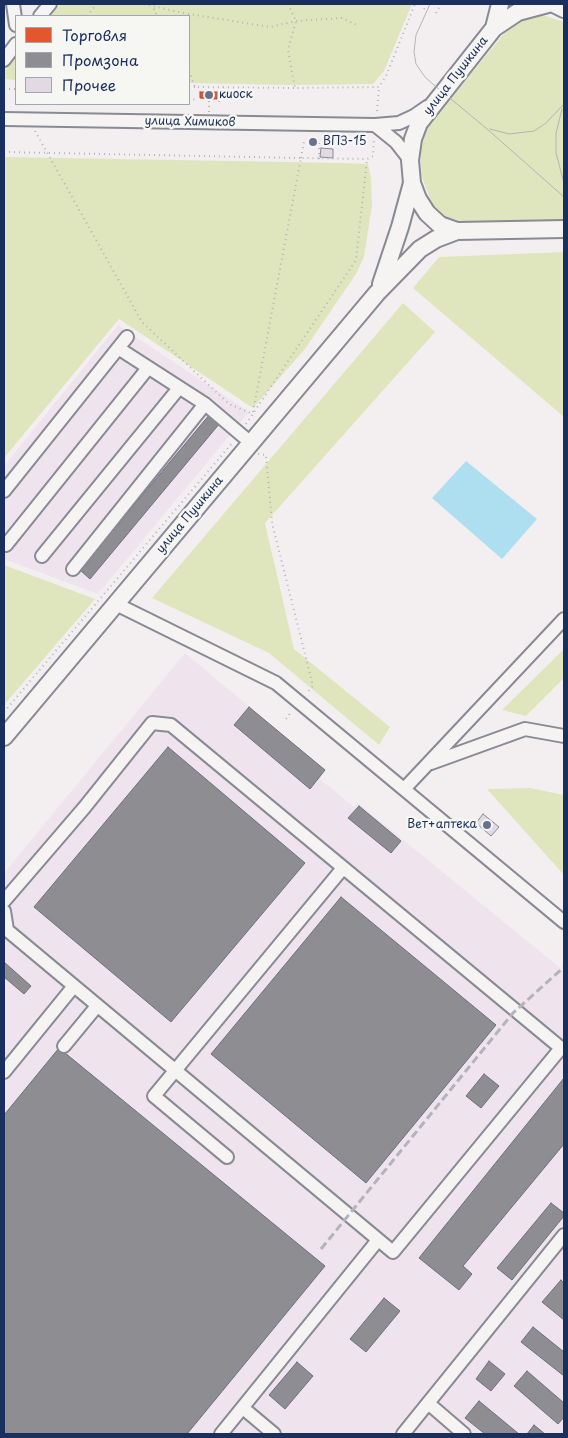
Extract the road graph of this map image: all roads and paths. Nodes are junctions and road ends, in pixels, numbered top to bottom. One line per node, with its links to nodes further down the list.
1 (13, 4): 18 (street)
2 (50, 4): 16 (street)
3 (97, 4): 17 (path)
4 (144, 4): 12 (path)
5 (288, 4): 19 (path)
6 (415, 4): 28 (path)
7 (427, 4): 13 (path)
8 (441, 4): 15 (path)
9 (500, 4): 21 (main road)
10 (548, 4): 21 (main road, улица Пушкина)
11 (554, 4): 14 (main road)
12 (152, 5): 19 (path)
13 (424, 9)
14 (564, 10)
15 (436, 12)
16 (41, 15)
17 (88, 15)
18 (15, 18)
19 (296, 21): 20 (path); 29 (path)
20 (359, 26)
21 (494, 28): 33 (main road, улица Пушкина)
22 (15, 45): 23 (street)
23 (4, 60)
24 (190, 74): 25 (path)
25 (195, 86): 26 (path); 27 (path)
26 (190, 87)
27 (223, 87): 29 (path); 32 (path)
28 (379, 87): 29 (path); 34 (path)
29 (295, 88)
30 (190, 97): 31 (path)
31 (197, 101)
32 (219, 102)
33 (435, 102): 36 (street, улица Химиков); 45 (main road, улица Пушкина)
34 (377, 111)
35 (4, 119): 36 (street, улица Химиков)
36 (375, 130): 43 (path); 45 (street)
37 (36, 131): 41 (path)
38 (304, 142): 42 (path)
39 (319, 142): 44 (path)
40 (4, 152): 41 (path)
41 (48, 152): 42 (path); 55 (path)
42 (301, 158): 44 (path); 55 (path)
43 (367, 158): 44 (path); 55 (path)
44 (319, 159)
45 (410, 160): 46 (main road, улица Пушкина)
46 (412, 183): 48 (main road, улица Пушкина); 49 (main road, улица Пушкина)
47 (564, 229): 48 (main road, улица Пушкина)
48 (457, 232): 49 (main road, улица Пушкина)
49 (377, 293): 56 (main road, улица Пушкина)
50 (127, 337): 51 (street)
51 (118, 348): 52 (street); 57 (street)
52 (148, 368): 53 (street); 58 (street)
53 (179, 388): 54 (street); 59 (street)
54 (205, 404): 56 (street); 60 (street)
55 (253, 414): 56 (path)
56 (246, 441): 61 (main road, улица Пушкина); 63 (path); 64 (path)
57 (4, 491)
58 (6, 546)
59 (42, 556)
60 (73, 569)
61 (116, 604): 63 (street); 67 (main road, улица Пушкина)
62 (564, 619): 68 (street)
63 (299, 702): 65 (path); 69 (street)
64 (4, 712)
65 (286, 719)
66 (564, 736): 68 (street)
67 (4, 737)
68 (429, 763): 69 (street)
69 (404, 788): 73 (street)
70 (342, 868): 71 (street); 77 (street); 78 (street)
71 (4, 901)
72 (4, 912): 74 (street)
73 (564, 922)
74 (74, 986): 75 (street); 79 (street)
75 (97, 1006): 76 (street); 78 (street)
76 (64, 1046)
77 (562, 1050): 82 (street)
78 (175, 1071): 80 (street); 82 (street)
79 (4, 1072)
80 (227, 1157)
81 (564, 1235): 83 (street)
82 (378, 1240): 84 (street)
83 (428, 1403): 87 (street); 88 (street)
84 (243, 1408): 85 (street); 86 (street)
85 (221, 1434)
86 (274, 1434)
87 (403, 1434)
88 (464, 1434)

